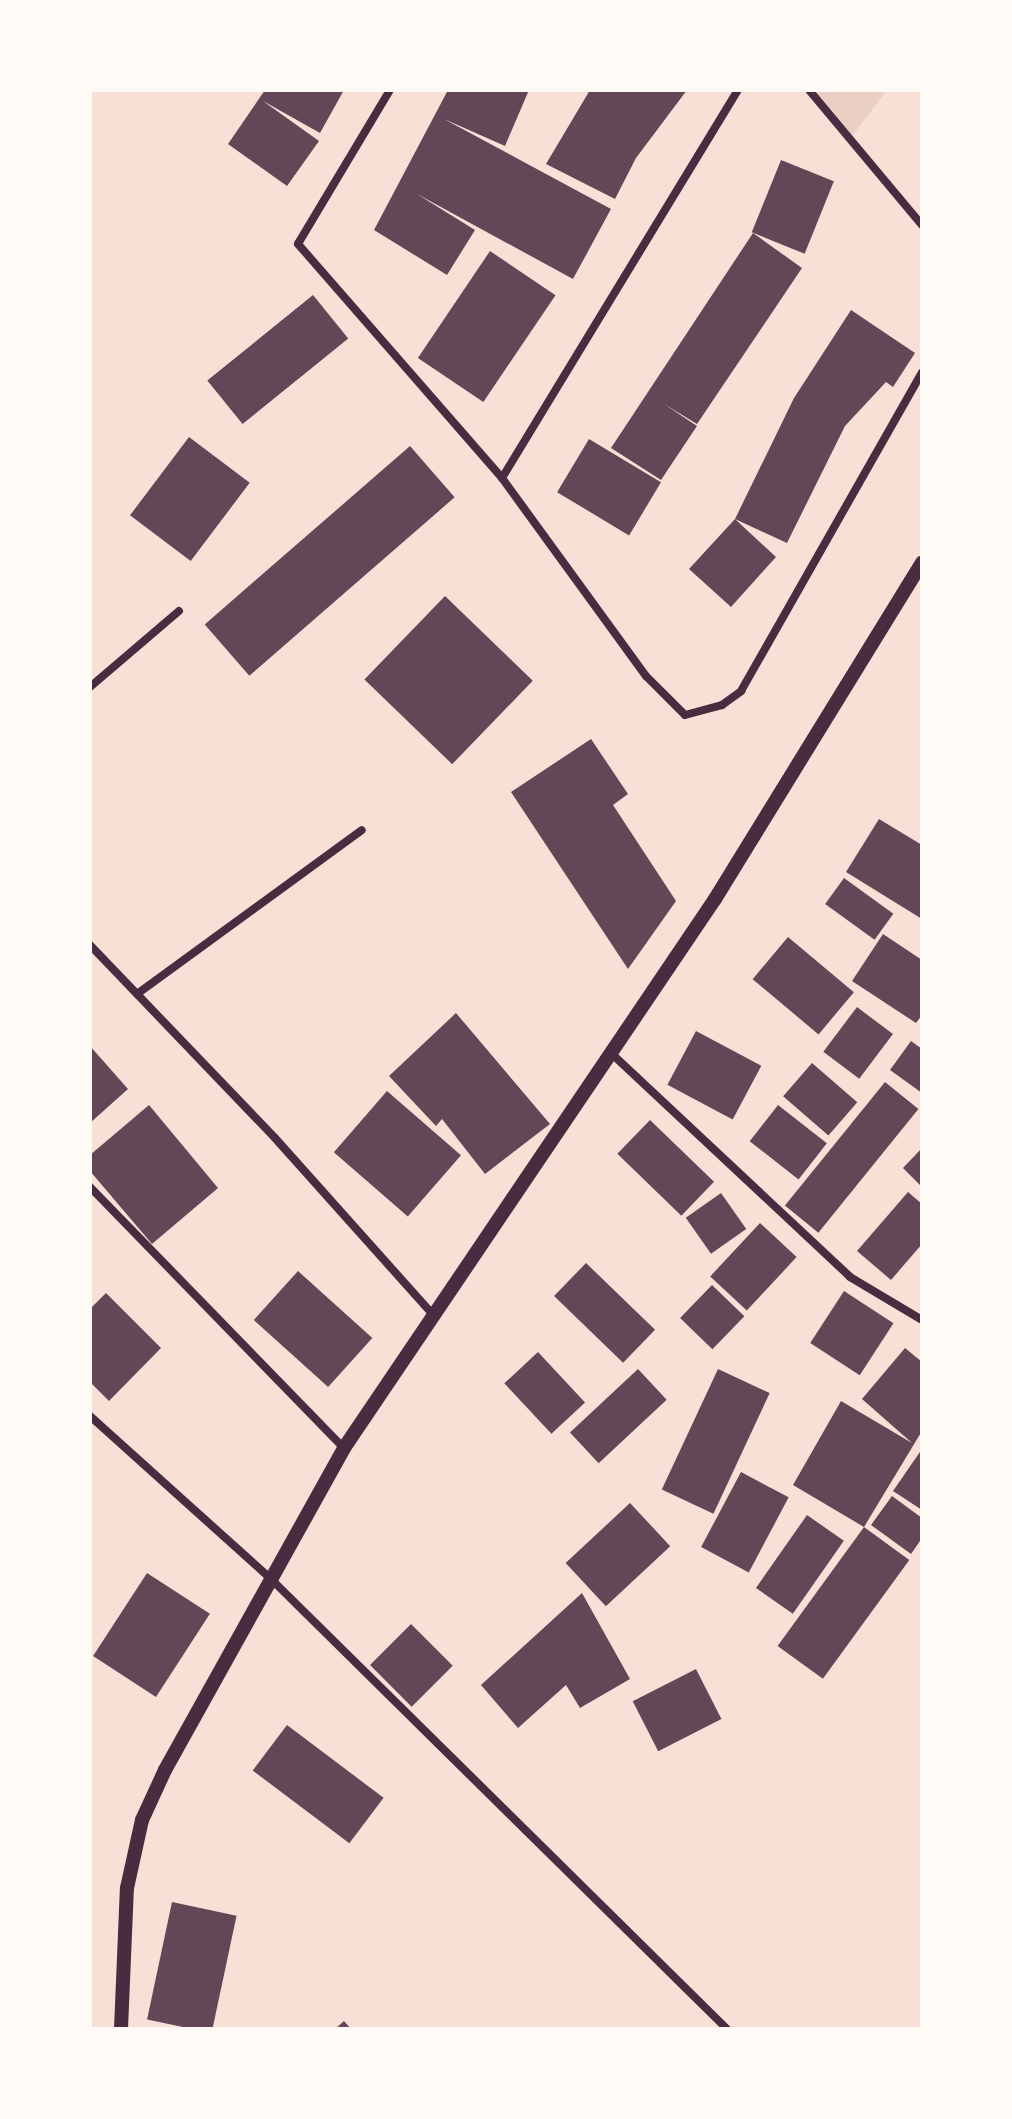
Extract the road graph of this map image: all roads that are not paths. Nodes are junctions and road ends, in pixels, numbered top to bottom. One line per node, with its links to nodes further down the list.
1 (390, 90): 6 (street)
2 (738, 90): 6 (street)
3 (809, 90): 4 (street)
4 (922, 225)
5 (922, 373): 6 (street)
6 (502, 478)
7 (922, 563): 13 (street)
8 (179, 611): 9 (street)
9 (90, 687)
10 (362, 830): 12 (street)
11 (90, 945): 12 (street)
12 (137, 994): 15 (street)
13 (612, 1054): 15 (street); 16 (street)
14 (90, 1187): 18 (street)
15 (433, 1315): 18 (street)
16 (922, 1320)
17 (90, 1416): 19 (street)
18 (344, 1448): 19 (street)
19 (271, 1579): 20 (street); 21 (street)
20 (121, 2029)
21 (727, 2029)

